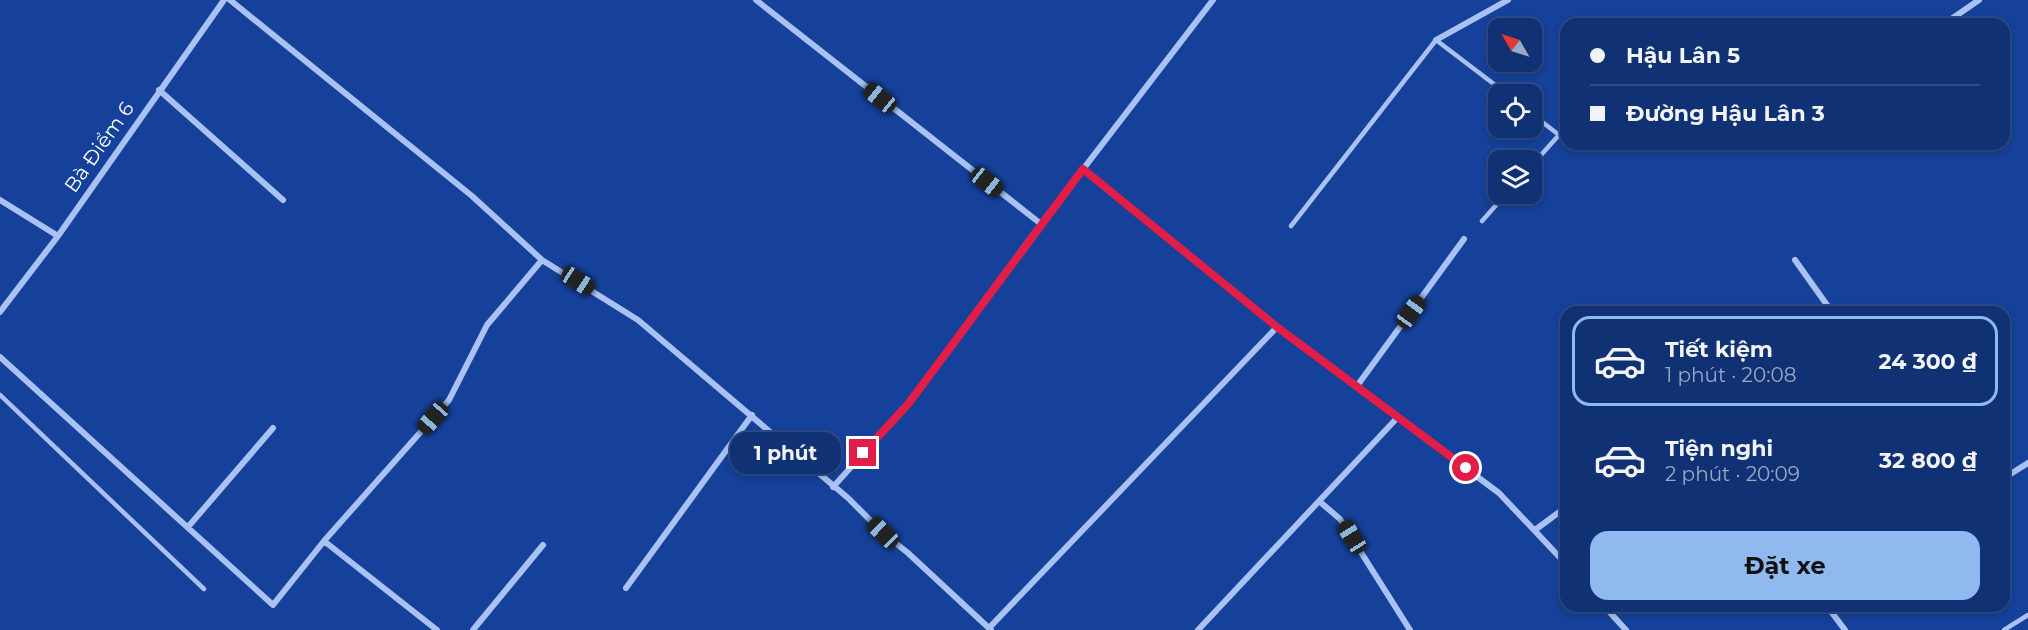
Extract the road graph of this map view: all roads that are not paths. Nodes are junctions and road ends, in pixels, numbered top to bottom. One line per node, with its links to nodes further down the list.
1 (224, 0): 10 (street, Bà Điểm 6)
2 (230, 0): 22 (street)
3 (756, 0): 18 (street)
4 (1213, 0): 13 (street)
5 (1508, 0): 8 (street)
6 (1979, 0): 7 (street)
7 (1953, 18)
8 (1436, 40): 9 (lane); 19 (lane)
9 (1494, 84)
10 (159, 90): 15 (street); 20 (street, Bà Điểm 6)
11 (1542, 122): 12 (lane)
12 (1542, 154)
13 (1083, 169): 18 (street); 26 (street)
14 (0, 200): 20 (street)
15 (283, 200)
16 (1497, 204): 17 (lane)
17 (1482, 221)
18 (1041, 224): 35 (street)
19 (1291, 226)
20 (58, 236): 25 (street, Bà Điểm 6)
21 (1464, 238): 28 (street)
22 (542, 260): 30 (street); 40 (street)
23 (1795, 260): 24 (street)
24 (1828, 306)
25 (0, 312)
26 (1277, 327): 28 (street); 48 (street)
27 (0, 357): 38 (street)
28 (1357, 386): 31 (street)
29 (0, 395): 44 (lane)
30 (752, 415): 35 (street); 43 (street)
31 (1398, 417): 36 (street); 39 (street)
32 (273, 428): 38 (street)
33 (2028, 463): 34 (street)
34 (2010, 474)
35 (833, 487): 48 (street)
36 (1319, 501): 51 (street); 52 (street)
37 (1560, 511): 39 (street)
38 (188, 527): 40 (street)
39 (1535, 530): 42 (street)
40 (324, 541): 49 (street)
41 (543, 545): 50 (street)
42 (1560, 557)
43 (626, 588)
44 (204, 589)
45 (1610, 612): 53 (street)
46 (1832, 612): 54 (street)
47 (2028, 615): 55 (lane)
48 (990, 629)
49 (437, 630)
50 (473, 630)
51 (1198, 630)
52 (1410, 630)
53 (1626, 630)
54 (1845, 630)
55 (2004, 630)

